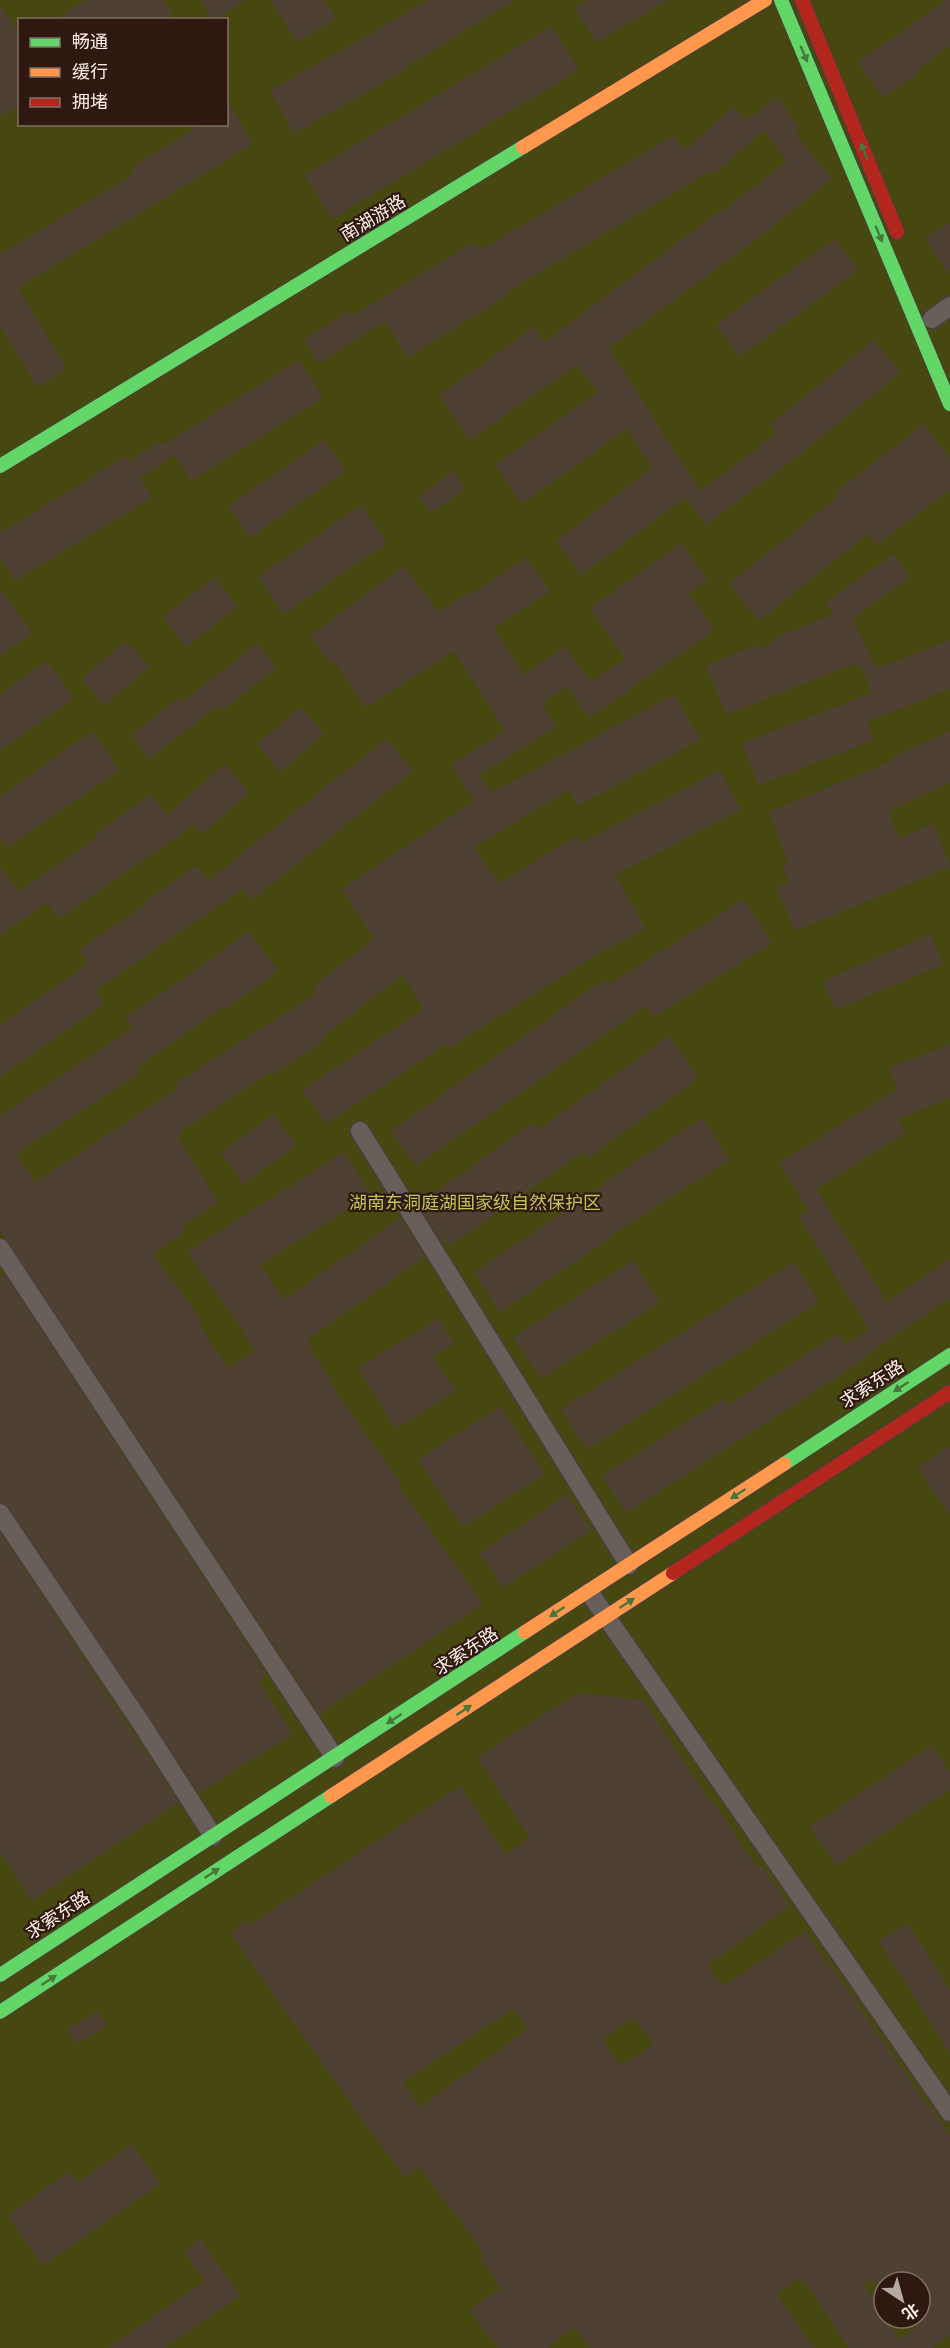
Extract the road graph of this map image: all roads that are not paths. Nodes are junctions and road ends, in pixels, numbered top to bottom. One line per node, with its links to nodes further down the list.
1 (765, 0): 8 (main road, 南湖游路)
2 (781, 0): 7 (main road, one-way to 7)
3 (802, 0): 4 (main road, one-way to 3)
4 (902, 243)
5 (950, 306): 6 (street)
6 (932, 319)
7 (950, 404)
8 (0, 466)
9 (360, 1131): 14 (street)
10 (0, 1248): 17 (street)
11 (950, 1355): 14 (main road, 求索东路, one-way to 14)
12 (950, 1392): 16 (main road, one-way to 12)
13 (0, 1513): 18 (street)
14 (629, 1565): 15 (main road, 求索东路)
15 (589, 1592): 16 (street); 17 (main road, 求索东路, one-way to 17)
16 (606, 1617): 20 (main road, one-way to 16); 21 (street)
17 (335, 1758): 18 (main road, 求索东路)
18 (213, 1836): 19 (main road, 求索东路)
19 (0, 1975)
20 (0, 2012)
21 (950, 2112)

